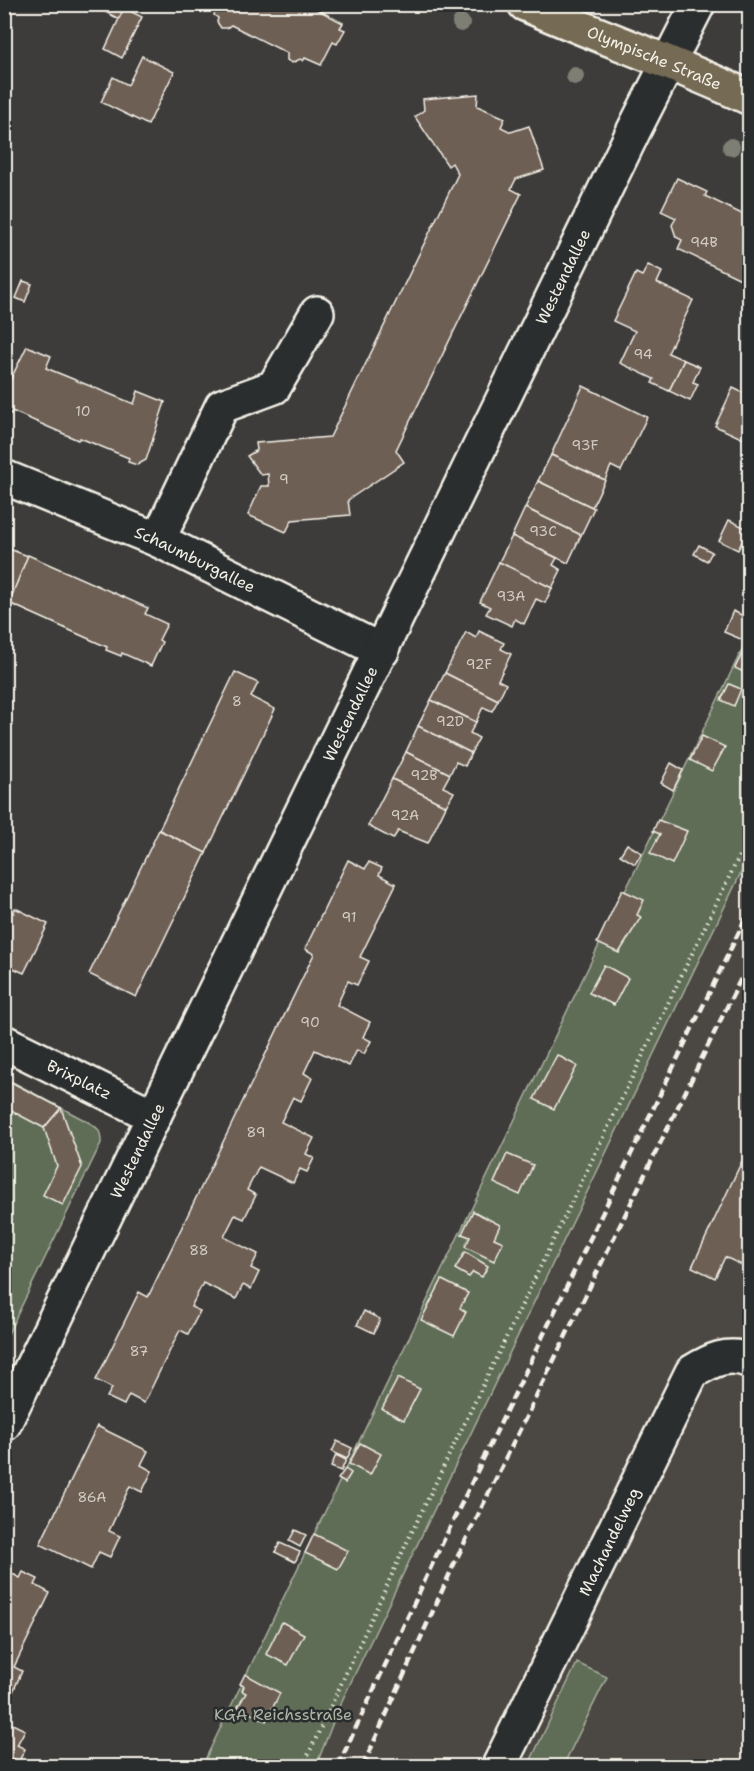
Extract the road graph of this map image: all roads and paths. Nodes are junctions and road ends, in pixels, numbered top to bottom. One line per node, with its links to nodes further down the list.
1 (525, 4): 3 (main road, Olympische Straße)
2 (698, 4): 3 (street, Westendallee)
3 (670, 61): 4 (main road, Olympische Straße); 8 (street, Westendallee)
4 (750, 98)
5 (317, 313): 7 (street)
6 (4, 477): 7 (street, Schaumburgallee)
7 (158, 540): 8 (street, Schaumburgallee)
8 (382, 651): 11 (street, Westendallee)
9 (750, 834): 14 (path)
10 (4, 1042): 11 (street, Brixplatz)
11 (154, 1116): 13 (street, Westendallee)
12 (748, 1355): 15 (street, Machandelweg)
13 (4, 1424)
14 (303, 1767)
15 (499, 1767)

